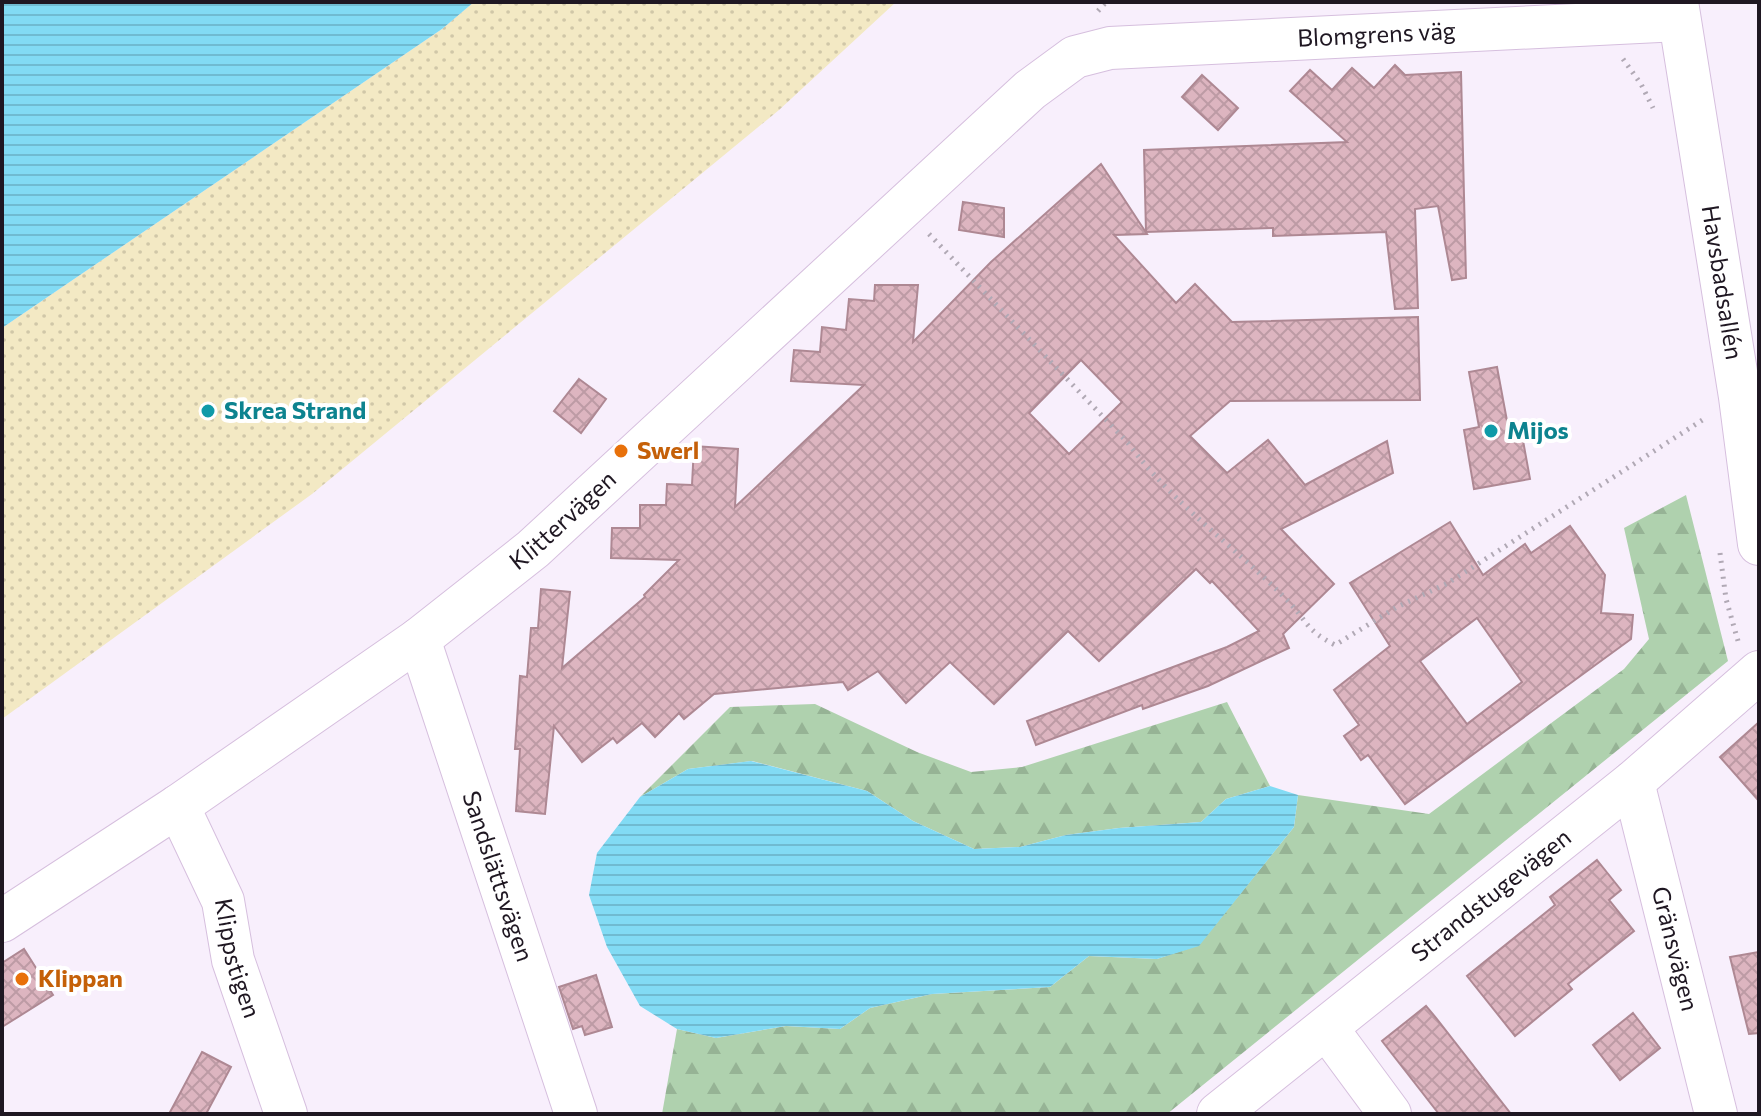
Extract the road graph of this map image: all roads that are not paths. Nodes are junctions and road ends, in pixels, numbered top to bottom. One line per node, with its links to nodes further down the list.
1 (1678, 11): 2 (street, Blomgrens väg); 3 (street, Havsbadsallén)
2 (1075, 57): 4 (street, Klittervägen)
3 (1759, 544)
4 (419, 639): 7 (street, Klittervägen); 11 (street, Sandslättsvägen)
5 (1756, 675): 6 (street, Strandstugevägen)
6 (1633, 782): 9 (street, Strandstugevägen); 14 (street, Gränsvägen)
7 (178, 806): 8 (street, Klittervägen); 10 (street, Klippstigen)
8 (2, 921)
9 (1328, 1030): 12 (street, Strandstugevägen); 13 (street)
10 (286, 1114)
11 (576, 1114)
12 (1218, 1114)
13 (1390, 1114)
14 (1716, 1114)

